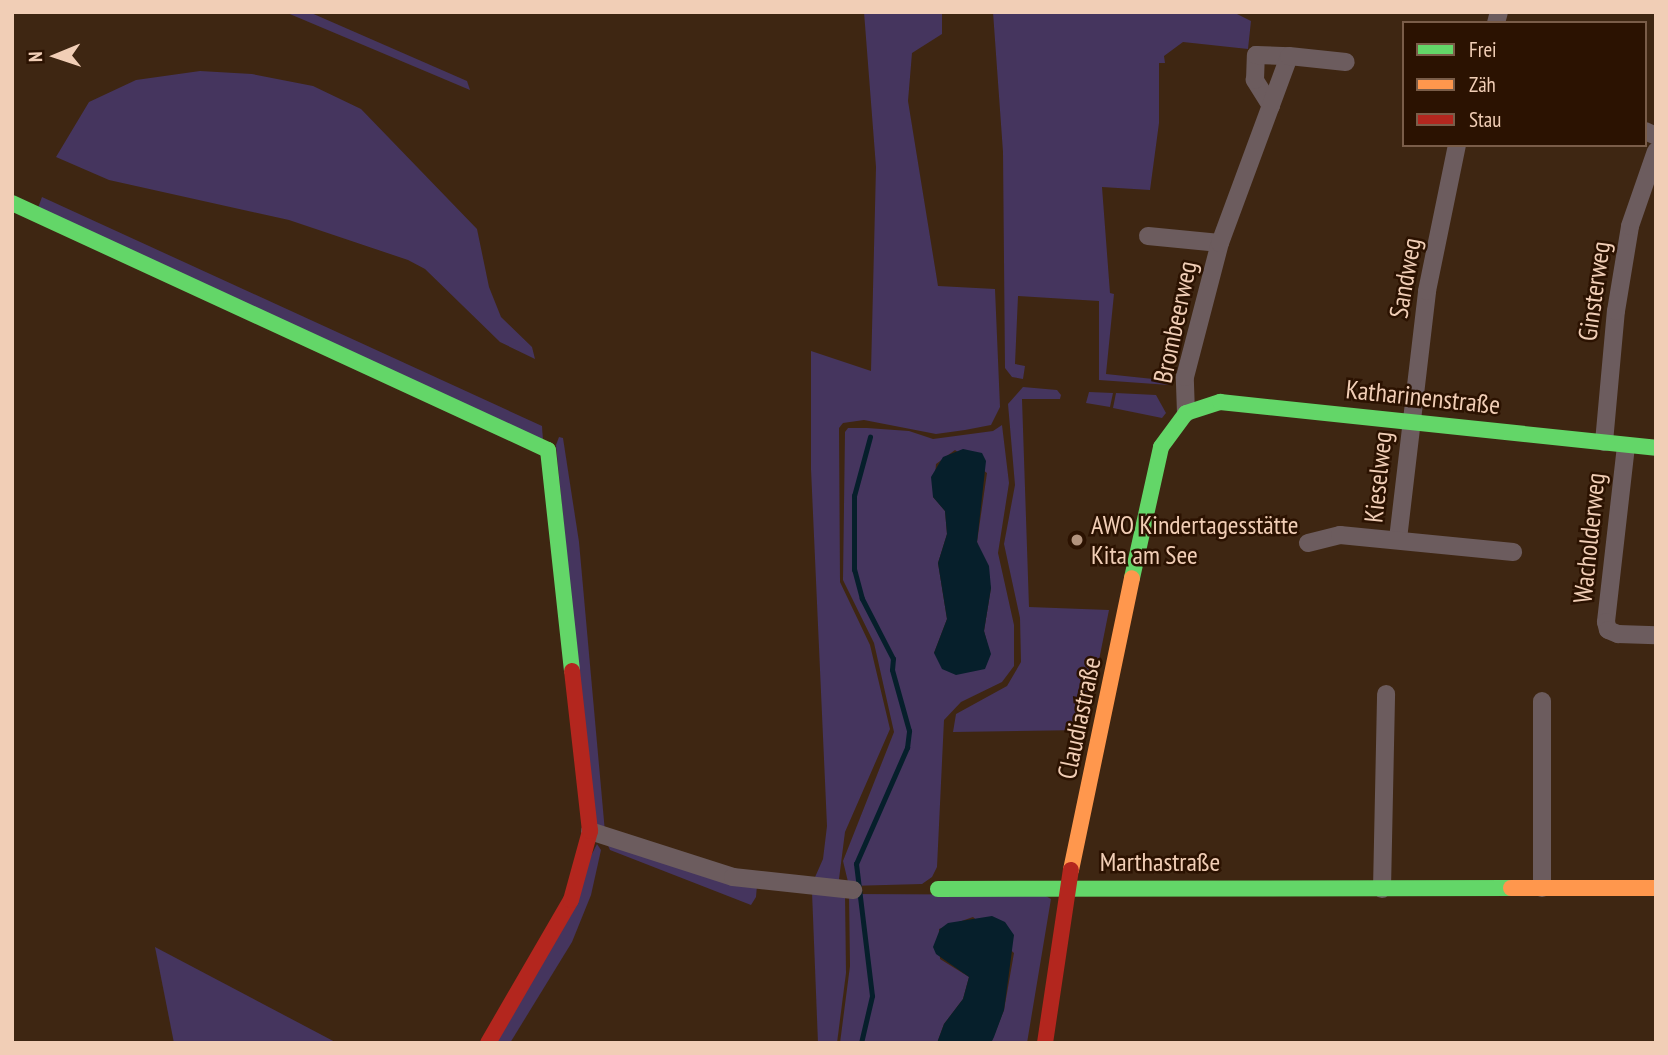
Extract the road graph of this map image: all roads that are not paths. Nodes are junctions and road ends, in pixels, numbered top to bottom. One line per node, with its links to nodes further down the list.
1 (1289, 56): 2 (street); 3 (street, Brombeerweg); 3 (street)
2 (1346, 62)
3 (1271, 106): 8 (street, Brombeerweg)
4 (1457, 147): 10 (street, Sandweg)
5 (1656, 151): 11 (street, Ginsterweg)
6 (12, 203): 20 (street)
7 (1148, 236): 8 (street, Brombeerweg)
8 (1220, 243): 9 (street, Brombeerweg)
9 (1186, 413): 10 (street, Katharinenstraße); 21 (street, Claudiastraße)
10 (1410, 420): 11 (street, Katharinenstraße); 14 (street, Kieselweg)
11 (1604, 442): 12 (street, Katharinenstraße)
12 (1626, 446): 13 (street, Katharinenstraße); 17 (street, Wacholderweg)
13 (1656, 448)
14 (1398, 538): 15 (street, Kieselweg); 16 (street, Kieselweg)
15 (1308, 544)
16 (1513, 552)
17 (1656, 635)
18 (1386, 694): 25 (street)
19 (1542, 701): 22 (street)
20 (590, 831): 26 (street); 27 (street)
21 (1067, 888): 24 (street, Marthastraße); 25 (street, Marthastraße); 28 (street, Claudiastraße)
22 (1542, 888): 23 (street, Marthastraße); 25 (street, Marthastraße)
23 (1656, 888)
24 (938, 889)
25 (1382, 889)
26 (853, 890)
27 (488, 1043)
28 (1045, 1043)

